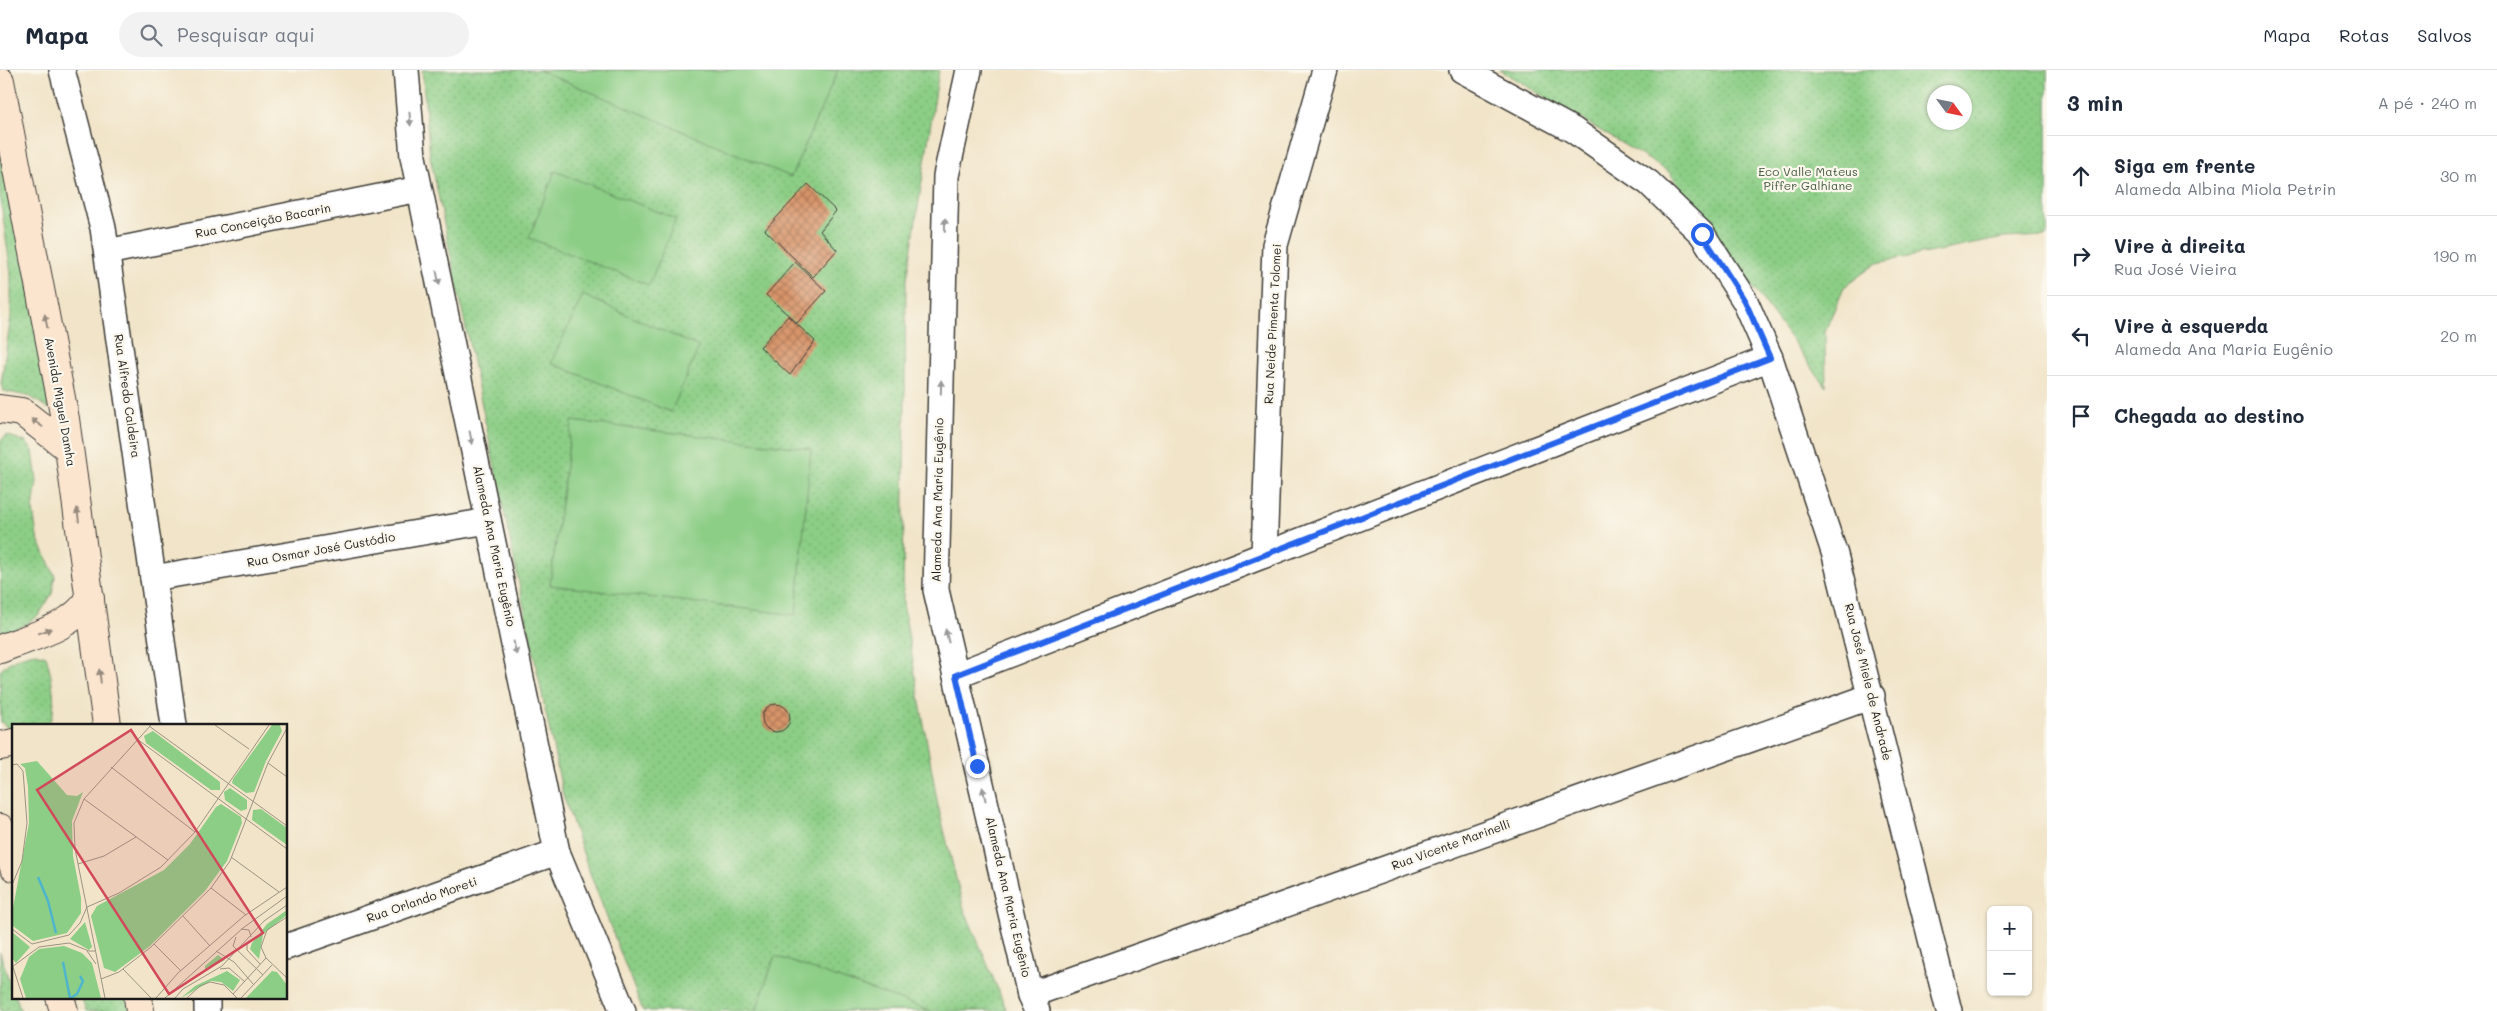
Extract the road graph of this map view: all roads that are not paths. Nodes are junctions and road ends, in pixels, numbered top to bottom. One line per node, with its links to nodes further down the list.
1 (62, 70): 8 (street, Rua Alfredo Caldeira)
2 (406, 70): 7 (street, Alameda Ana Maria Eugênio, one-way to 7)
3 (969, 70): 17 (street, Alameda Ana Maria Eugênio, one-way to 3)
4 (1325, 70): 13 (street, Rua Neide Pimenta Tolomei)
5 (1462, 70): 9 (street, Rua José Miele de Andrade)
6 (0, 82): 11 (street, Avenida Miguel Damha, one-way to 6)
7 (419, 189): 8 (street, Rua Conceição Bacarin); 12 (street, Alameda Ana Maria Eugênio, one-way to 12)
8 (107, 252): 14 (street, Rua Alfredo Caldeira)
9 (1770, 358): 13 (street); 18 (street, Rua José Miele de Andrade)
10 (0, 409): 11 (street, one-way to 10)
11 (68, 448): 15 (street, Avenida Miguel Damha, one-way to 11)
12 (488, 521): 14 (street, Rua Osmar José Custódio); 21 (street, Alameda Ana Maria Eugênio, one-way to 21)
13 (1264, 555): 17 (street)
14 (153, 578): 20 (street, Rua Alfredo Caldeira)
15 (90, 600): 16 (street, one-way to 15); 19 (street, Avenida Miguel Damha, one-way to 15)
16 (0, 648)
17 (956, 675): 26 (street, Alameda Ana Maria Eugênio, one-way to 17)
18 (1872, 696): 26 (street, Rua Vicente Marinelli); 31 (street, Rua José Miele de Andrade)
19 (107, 724)
20 (174, 724)
21 (557, 852): 22 (street, Rua Orlando Moreti); 30 (street, Alameda Ana Maria Eugênio)
22 (288, 946)
23 (60, 998): 27 (street)
24 (138, 998): 28 (street)
25 (207, 998): 29 (street)
26 (1034, 1003)
27 (64, 1011)
28 (140, 1011)
29 (207, 1011)
30 (623, 1011)
31 (1949, 1011)

